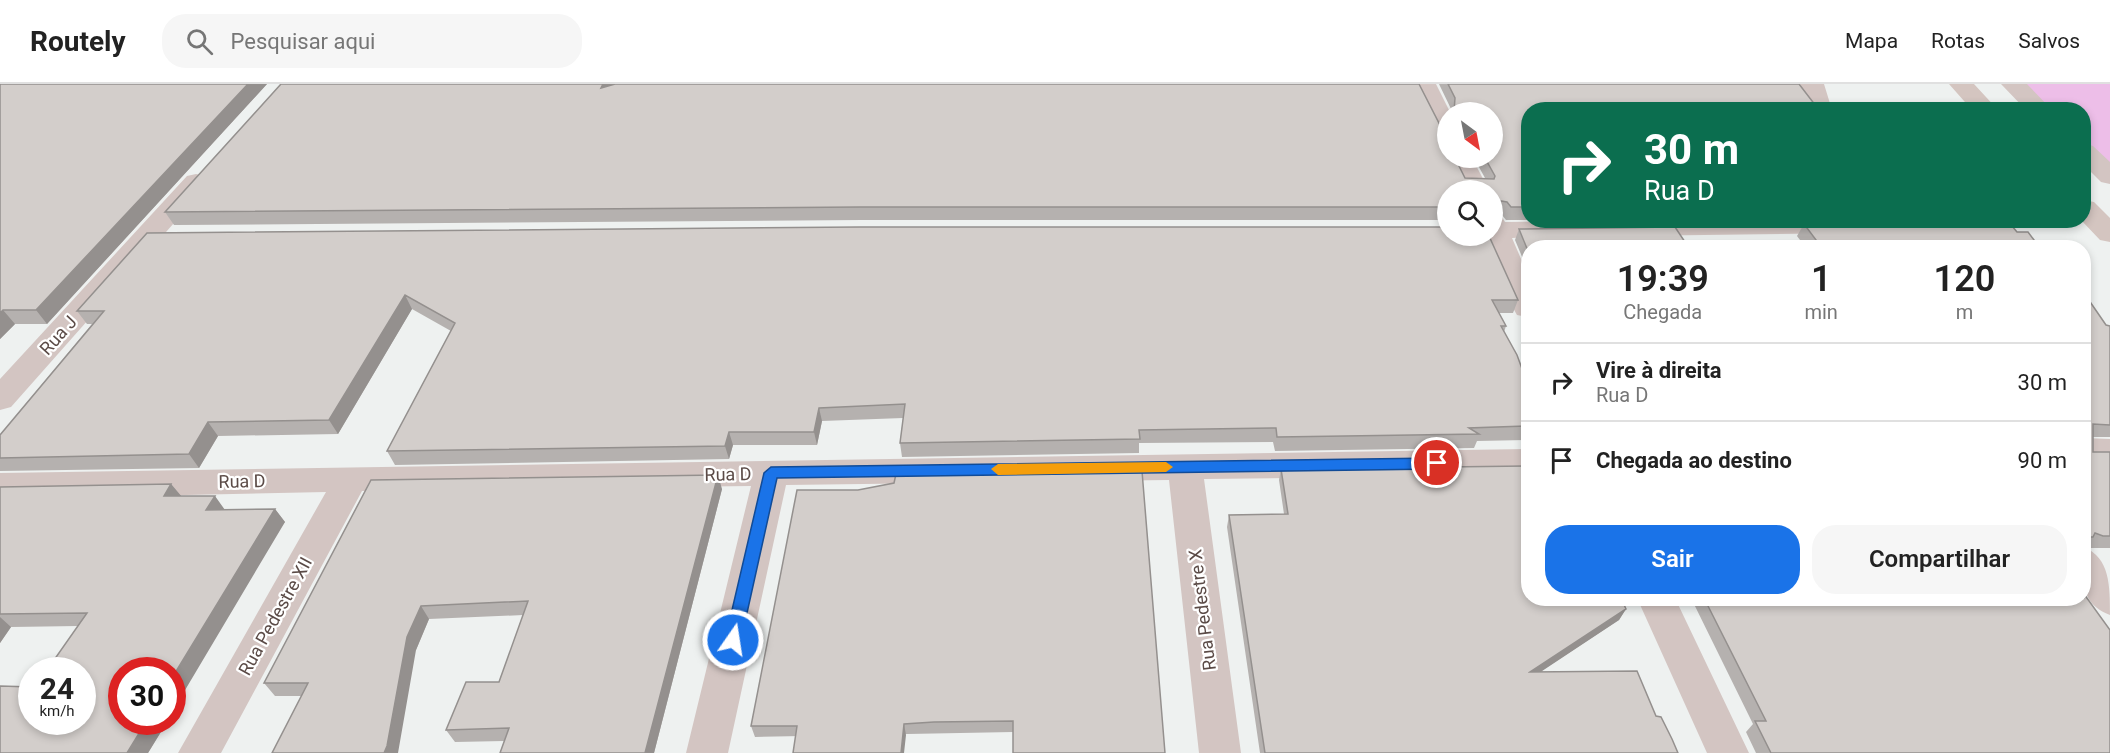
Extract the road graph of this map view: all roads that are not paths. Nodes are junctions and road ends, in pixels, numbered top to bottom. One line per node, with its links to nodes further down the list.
1 (1424, 84): 8 (street)
2 (1812, 84): 5 (street)
3 (1961, 84): 6 (main road)
4 (2013, 84): 7 (street)
5 (1818, 102)
6 (1978, 102)
7 (2032, 102)
8 (1437, 110)
9 (2091, 158): 11 (street)
10 (215, 160): 16 (street, Rua J)
11 (2110, 176)
12 (2091, 215): 15 (main road)
13 (1503, 228): 14 (street)
14 (1861, 228)
15 (2110, 234)
16 (147, 236): 17 (street); 20 (street, Rua J)
17 (183, 236)
18 (1502, 246): 19 (street)
19 (1521, 292)
20 (0, 399)
21 (2091, 450): 22 (street)
22 (2110, 450)
23 (1521, 462): 24 (street, Rua D)
24 (1185, 467): 25 (street, Rua D); 33 (street, Rua Pedestre X)
25 (771, 473): 26 (street, Rua D); 32 (street)
26 (351, 479): 27 (street, Rua D); 31 (street, Rua Pedestre XII)
27 (0, 486)
28 (2091, 572): 29 (street)
29 (2110, 599)
30 (1660, 606): 34 (street)
31 (199, 753)
32 (707, 753)
33 (1220, 753)
34 (1728, 753)

